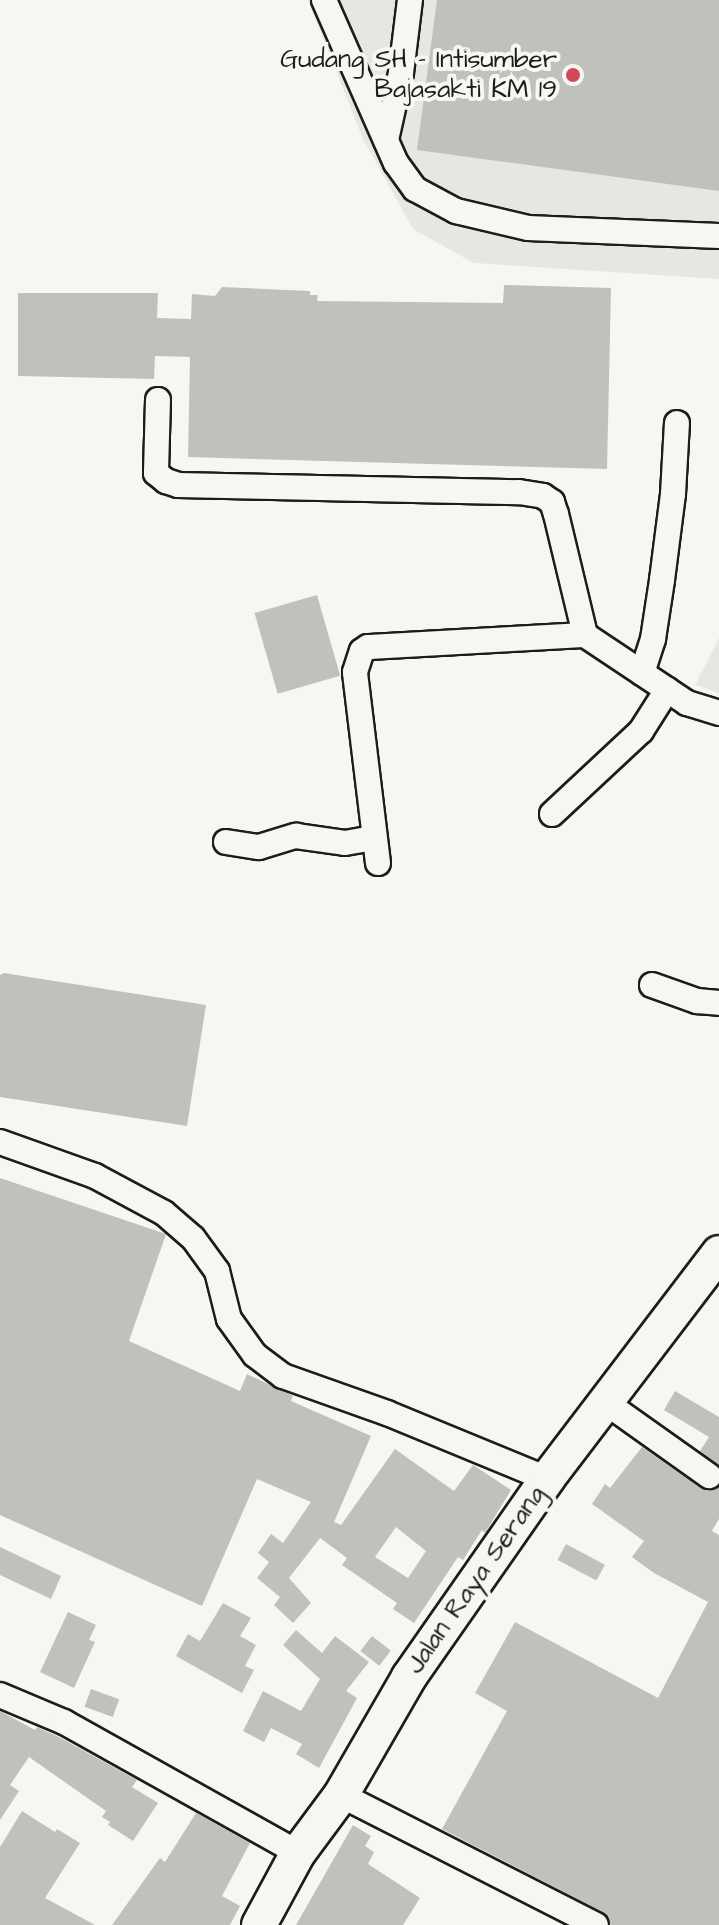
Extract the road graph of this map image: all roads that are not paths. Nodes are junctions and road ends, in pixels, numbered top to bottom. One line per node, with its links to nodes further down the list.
1 (324, 0): 3 (street)
2 (410, 0): 3 (street)
3 (386, 140): 4 (street)
4 (719, 236)
5 (158, 400): 7 (street)
6 (677, 423): 8 (street)
7 (585, 635): 8 (street); 12 (street)
8 (642, 673): 9 (street)
9 (667, 690): 10 (street); 11 (street)
10 (719, 713)
11 (552, 814)
12 (373, 838): 13 (street); 14 (street)
13 (226, 842)
14 (378, 863)
15 (652, 985): 16 (street)
16 (719, 1003)
17 (0, 1142): 21 (street)
18 (718, 1256): 19 (highway, Jalan Raya Serang)
19 (605, 1402): 20 (street); 21 (highway, Jalan Raya Serang)
20 (709, 1476)
21 (547, 1479): 23 (highway, Jalan Raya Serang)
22 (0, 1695): 24 (street)
23 (341, 1795): 24 (highway, Jalan Raya Serang); 25 (street)
24 (298, 1853): 26 (highway, Jalan Raya Serang)
25 (593, 1924)
26 (259, 1925)

